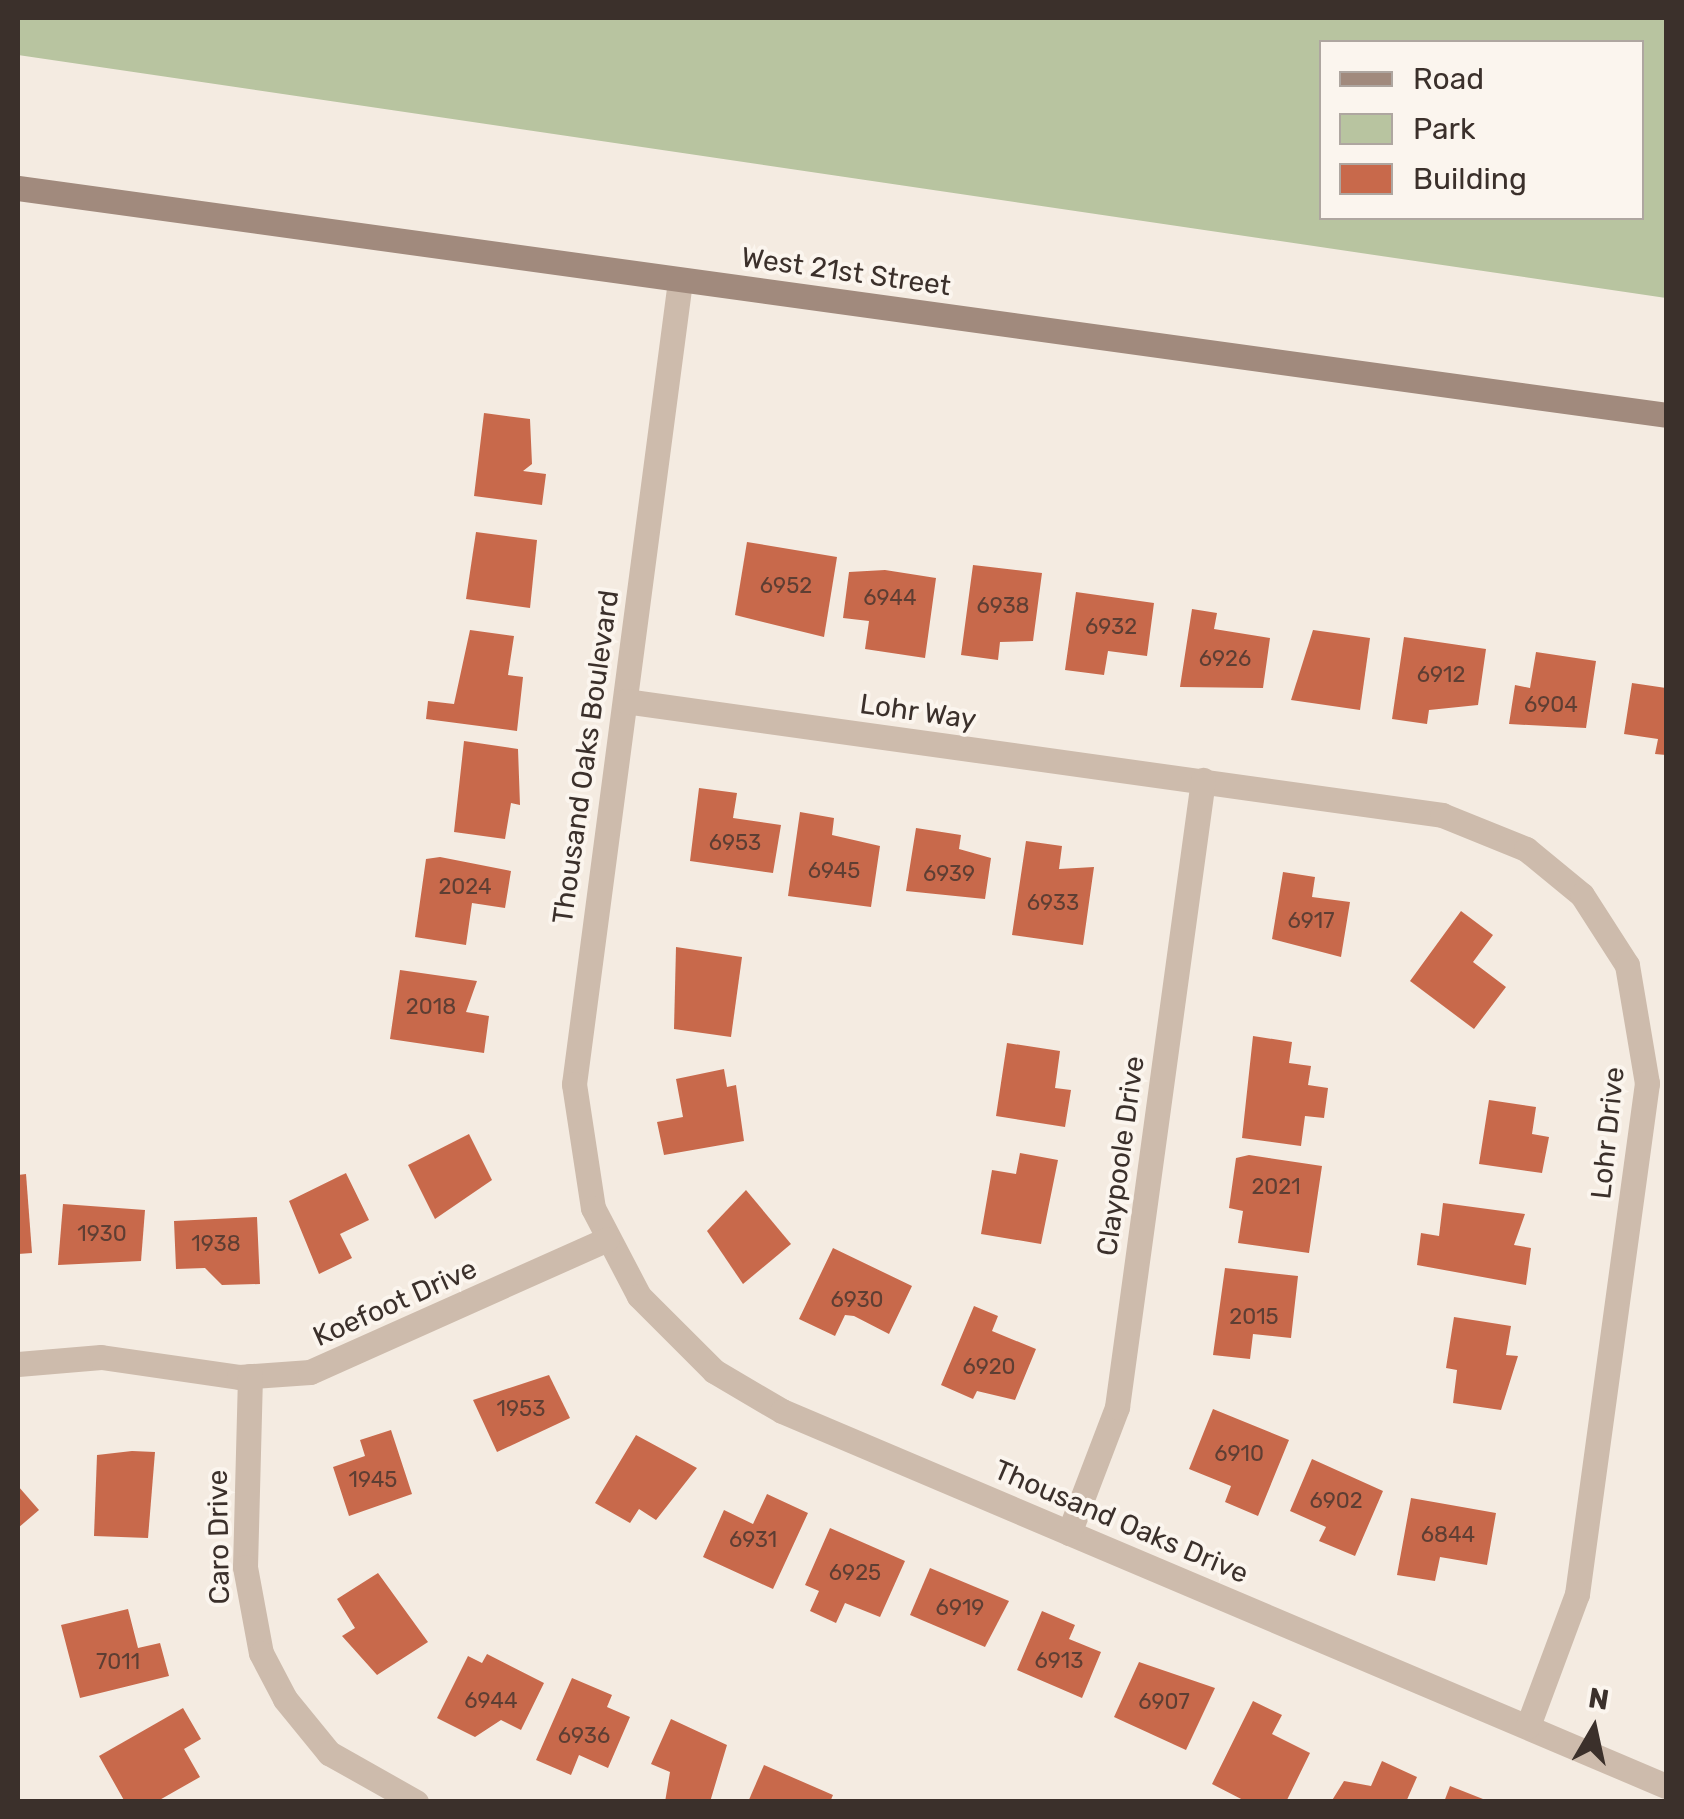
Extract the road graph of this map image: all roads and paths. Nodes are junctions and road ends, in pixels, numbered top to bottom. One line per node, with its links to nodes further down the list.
1 (18, 188): 2 (street, West 21st Street)
2 (680, 281): 3 (street, West 21st Street); 4 (street, Thousand Oaks Boulevard)
3 (1666, 415)
4 (624, 702): 5 (street, Lohr Way); 6 (street, Thousand Oaks Boulevard)
5 (1203, 780): 9 (street, Claypoole Drive); 10 (street, Lohr Drive)
6 (607, 1238): 8 (street, Koefoot Drive); 9 (street, Thousand Oaks Drive)
7 (18, 1364): 8 (street, Koefoot Drive)
8 (250, 1376): 12 (street, Caro Drive)
9 (1068, 1533): 10 (street, Thousand Oaks Drive)
10 (1528, 1726): 11 (street, Thousand Oaks Drive)
11 (1666, 1786)
12 (416, 1802)

